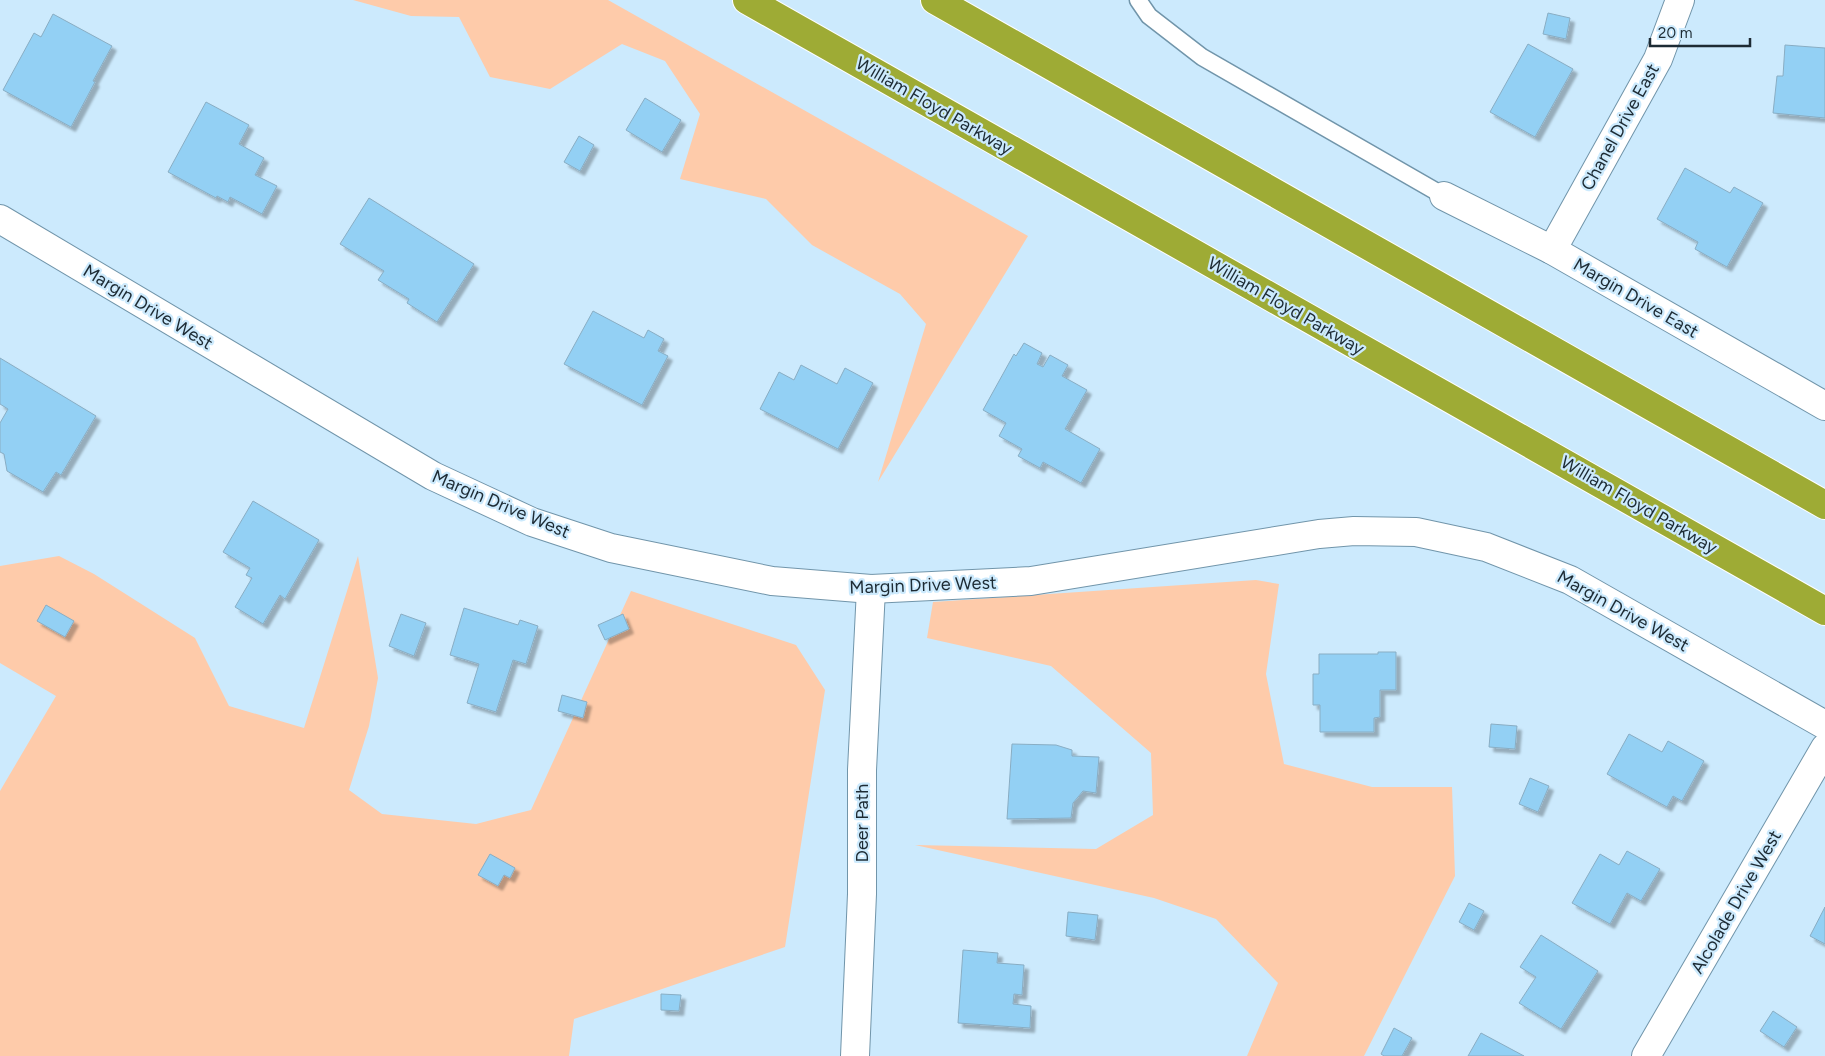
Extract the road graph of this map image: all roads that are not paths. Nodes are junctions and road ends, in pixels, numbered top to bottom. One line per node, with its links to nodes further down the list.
1 (747, 0): 11 (highway, William Floyd Parkway)
2 (935, 0): 9 (highway)
3 (1138, 0): 5 (lane)
4 (1680, 0): 7 (street, Chanel Drive East)
5 (1444, 196): 7 (street, Margin Drive East)
6 (0, 219): 10 (street, Margin Drive West)
7 (1552, 250): 8 (street, Margin Drive East)
8 (1825, 406)
9 (1825, 505)
10 (870, 589): 12 (street, Margin Drive West); 14 (street, Deer Path)
11 (1825, 611)
12 (1825, 725)
13 (1825, 748): 15 (street, Alcolade Drive West)
14 (855, 1056)
15 (1646, 1056)

